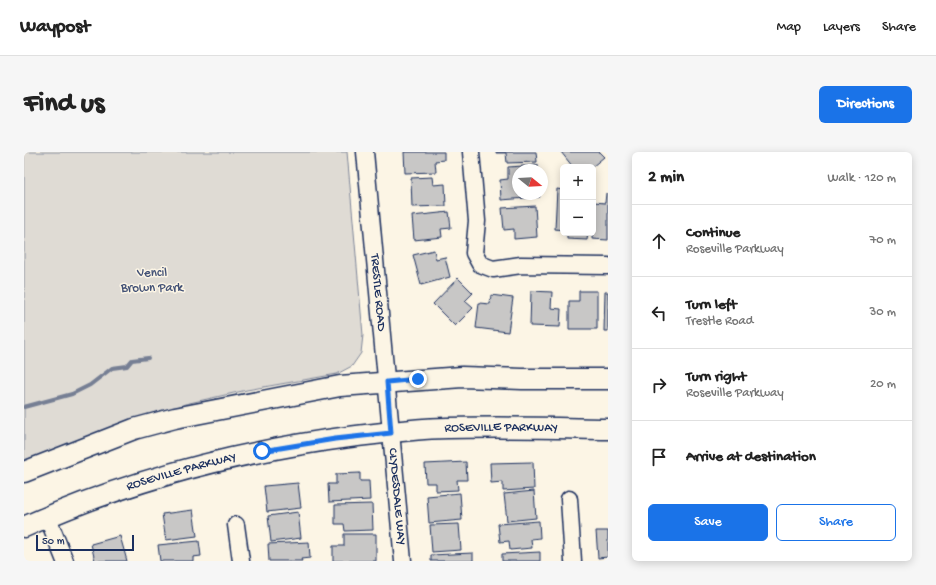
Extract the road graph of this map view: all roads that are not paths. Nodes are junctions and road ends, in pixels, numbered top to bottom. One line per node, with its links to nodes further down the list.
1 (365, 152): 5 (street, TRESTLE ROAD)
2 (471, 152): 3 (street)
3 (608, 266)
4 (608, 378): 5 (main road)
5 (387, 382): 7 (street, TRESTLE ROAD); 8 (main road)
6 (608, 429): 7 (main road, ROSEVILLE PARKWAY)
7 (391, 433): 10 (main road, ROSEVILLE PARKWAY); 15 (street, CLYDESDALE WAY)
8 (24, 472)
9 (569, 499): 16 (street)
10 (48, 516): 12 (main road, ROSEVILLE PARKWAY); 13 (street)
11 (236, 525): 14 (street)
12 (24, 527)
13 (65, 561)
14 (241, 561)
15 (403, 561)
16 (573, 561)

